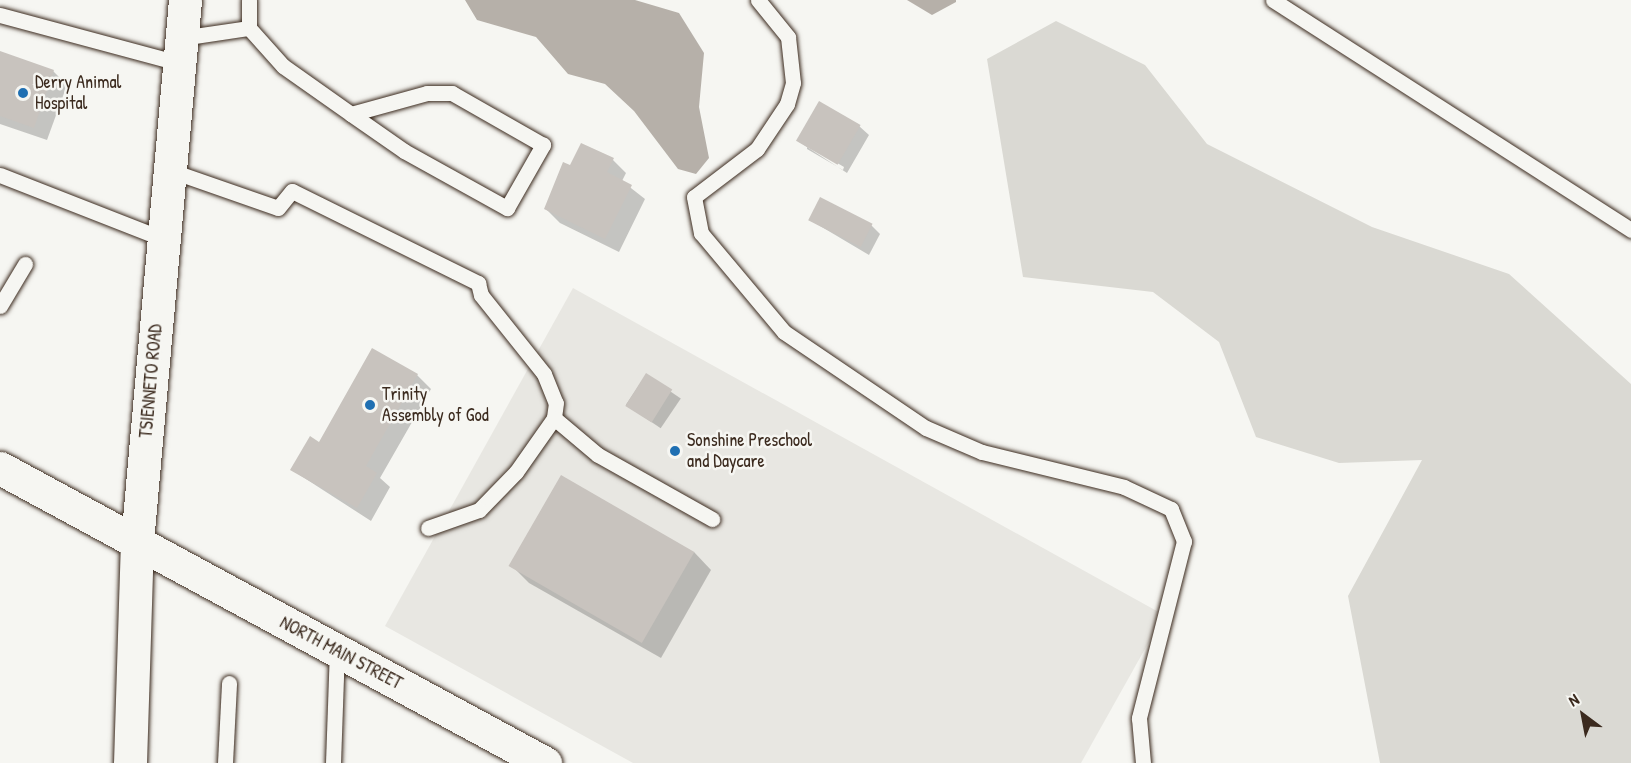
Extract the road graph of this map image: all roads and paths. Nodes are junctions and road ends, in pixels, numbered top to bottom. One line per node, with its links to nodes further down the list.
1 (185, 0): 7 (street, TSIENNETO ROAD)
2 (249, 0): 6 (lane)
3 (758, 0): 26 (lane)
4 (1273, 0): 11 (lane)
5 (0, 15): 7 (lane)
6 (249, 28): 7 (lane); 8 (lane)
7 (180, 50): 9 (street, TSIENNETO ROAD)
8 (351, 114): 8 (lane)
9 (169, 170): 12 (street, TSIENNETO ROAD); 15 (lane)
10 (0, 175): 12 (lane)
11 (1631, 230)
12 (163, 239): 19 (street, TSIENNETO ROAD)
13 (25, 264): 14 (lane)
14 (0, 306)
15 (554, 418): 17 (lane); 18 (lane)
16 (0, 468): 19 (street, NORTH MAIN STREET)
17 (712, 519)
18 (428, 528)
19 (137, 542): 20 (street, NORTH MAIN STREET); 22 (street, TSIENNETO ROAD)
20 (337, 650): 24 (lane); 25 (street, NORTH MAIN STREET)
21 (229, 683): 23 (lane)
22 (130, 763)
23 (225, 763)
24 (333, 763)
25 (545, 763)
26 (1143, 763)

